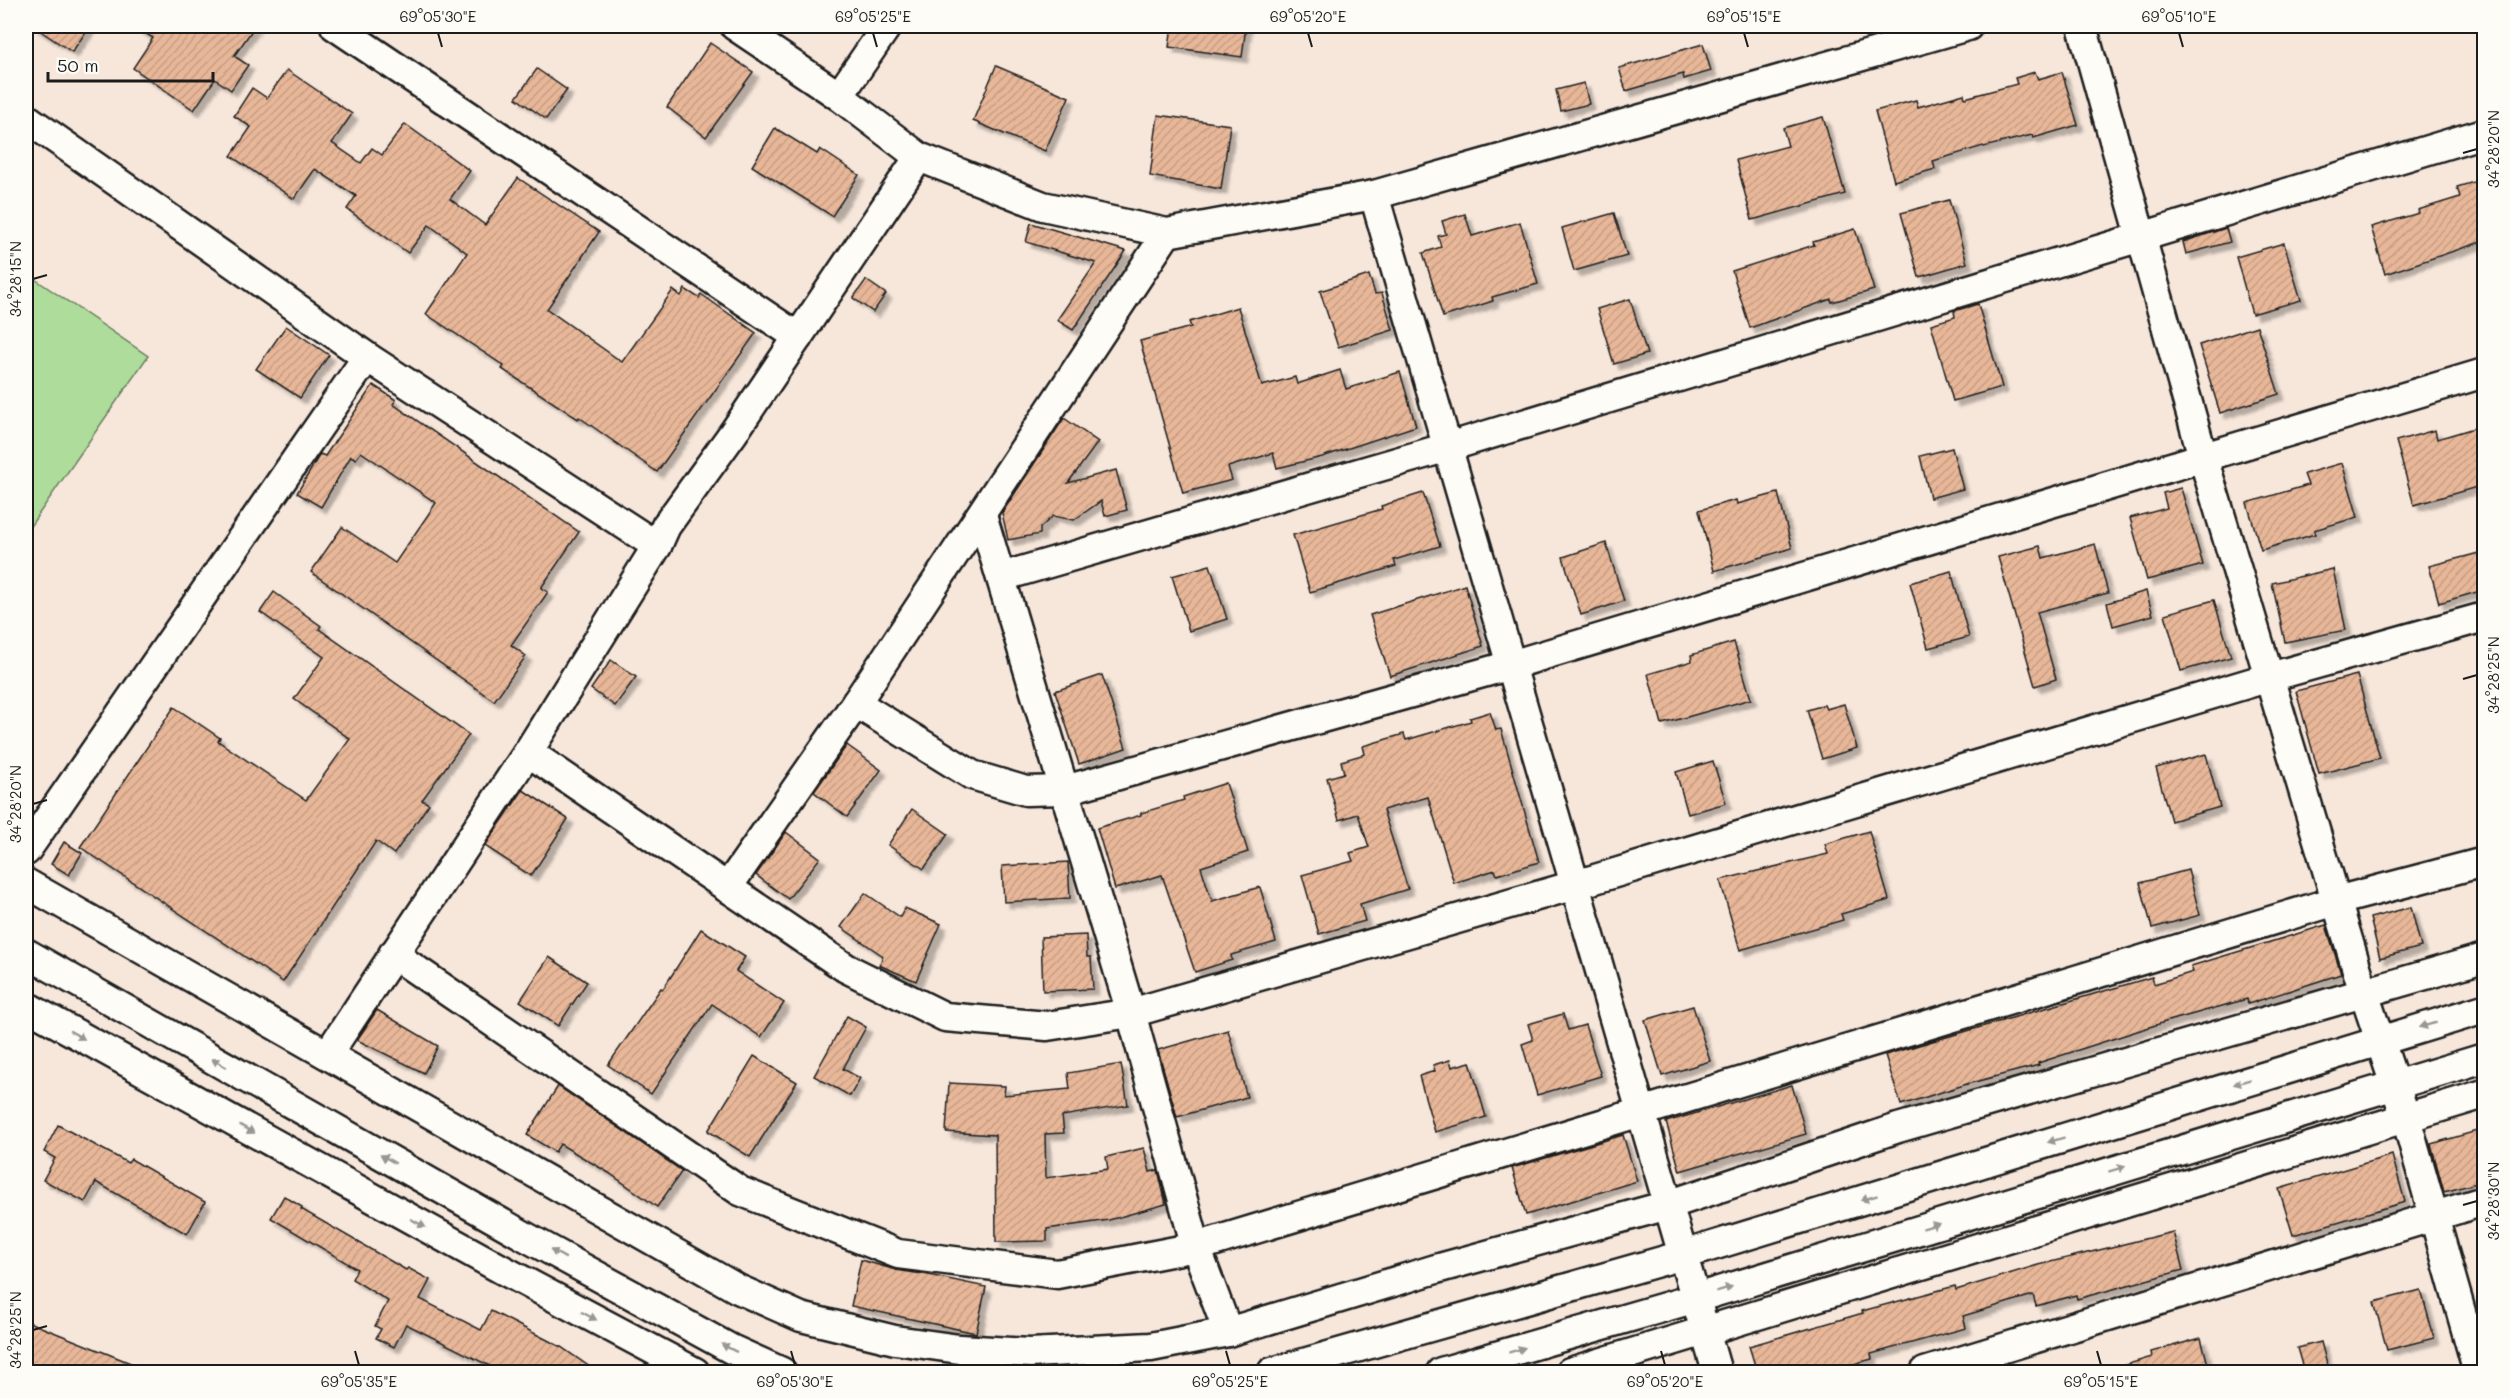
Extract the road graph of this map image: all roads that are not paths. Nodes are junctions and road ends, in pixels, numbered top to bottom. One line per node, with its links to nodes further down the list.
1 (335, 26): 13 (street)
2 (735, 26): 6 (street)
3 (887, 26): 6 (street)
4 (1968, 26): 10 (street)
5 (2082, 26): 12 (street)
6 (839, 96): 9 (street)
7 (26, 118): 14 (street)
8 (2484, 133): 12 (street)
9 (919, 157): 11 (street); 13 (street)
10 (1374, 195): 11 (street); 16 (street)
11 (1167, 233): 18 (street)
12 (2140, 237): 16 (street); 17 (street)
13 (798, 337): 19 (street)
14 (367, 357): 19 (street); 27 (street)
15 (2484, 373): 17 (street)
16 (1448, 447): 20 (street); 22 (street)
17 (2203, 457): 22 (street); 23 (street)
18 (982, 515): 20 (street); 24 (street)
19 (657, 546): 25 (street)
20 (1001, 577): 26 (street)
21 (2484, 617): 23 (street)
22 (1511, 665): 26 (street); 30 (street)
23 (2270, 677): 30 (street); 32 (street)
24 (856, 703): 26 (street); 31 (street)
25 (528, 752): 31 (street); 34 (street)
26 (1065, 790): 39 (street)
27 (26, 851)
28 (2484, 862): 32 (street)
29 (26, 883): 41 (street)
30 (1575, 885): 39 (street); 45 (street)
31 (727, 888): 39 (street)
32 (2336, 901): 36 (street); 45 (street)
33 (26, 953): 56 (street, one-way to 33)
34 (393, 954): 41 (street); 50 (street)
35 (2484, 958): 36 (street)
36 (2364, 993): 40 (street); 48 (street)
37 (26, 1006): 55 (street, one-way to 55)
38 (2484, 1009): 40 (street, one-way to 40)
39 (1131, 1013): 50 (street)
40 (2379, 1040): 43 (street); 51 (street, one-way to 51)
41 (328, 1054): 53 (street)
42 (2484, 1058): 43 (street)
43 (2395, 1084): 46 (street); 52 (street, one-way to 43)
44 (2484, 1094): 46 (street)
45 (1641, 1112): 48 (street); 50 (street)
46 (2406, 1118): 49 (street); 54 (street)
47 (2484, 1201): 49 (street)
48 (1668, 1205): 51 (street); 53 (street)
49 (2434, 1215): 61 (street); 62 (street)
50 (1196, 1247): 53 (street)
51 (1683, 1255): 52 (street); 57 (street)
52 (1696, 1298): 54 (street); 58 (street, one-way to 52)
53 (1228, 1332)
54 (1706, 1332): 59 (street); 60 (street)
55 (694, 1372)
56 (782, 1372)
57 (1272, 1372)
58 (1440, 1372)
59 (1570, 1372)
60 (1717, 1372)
61 (1925, 1372)
62 (2478, 1372)

